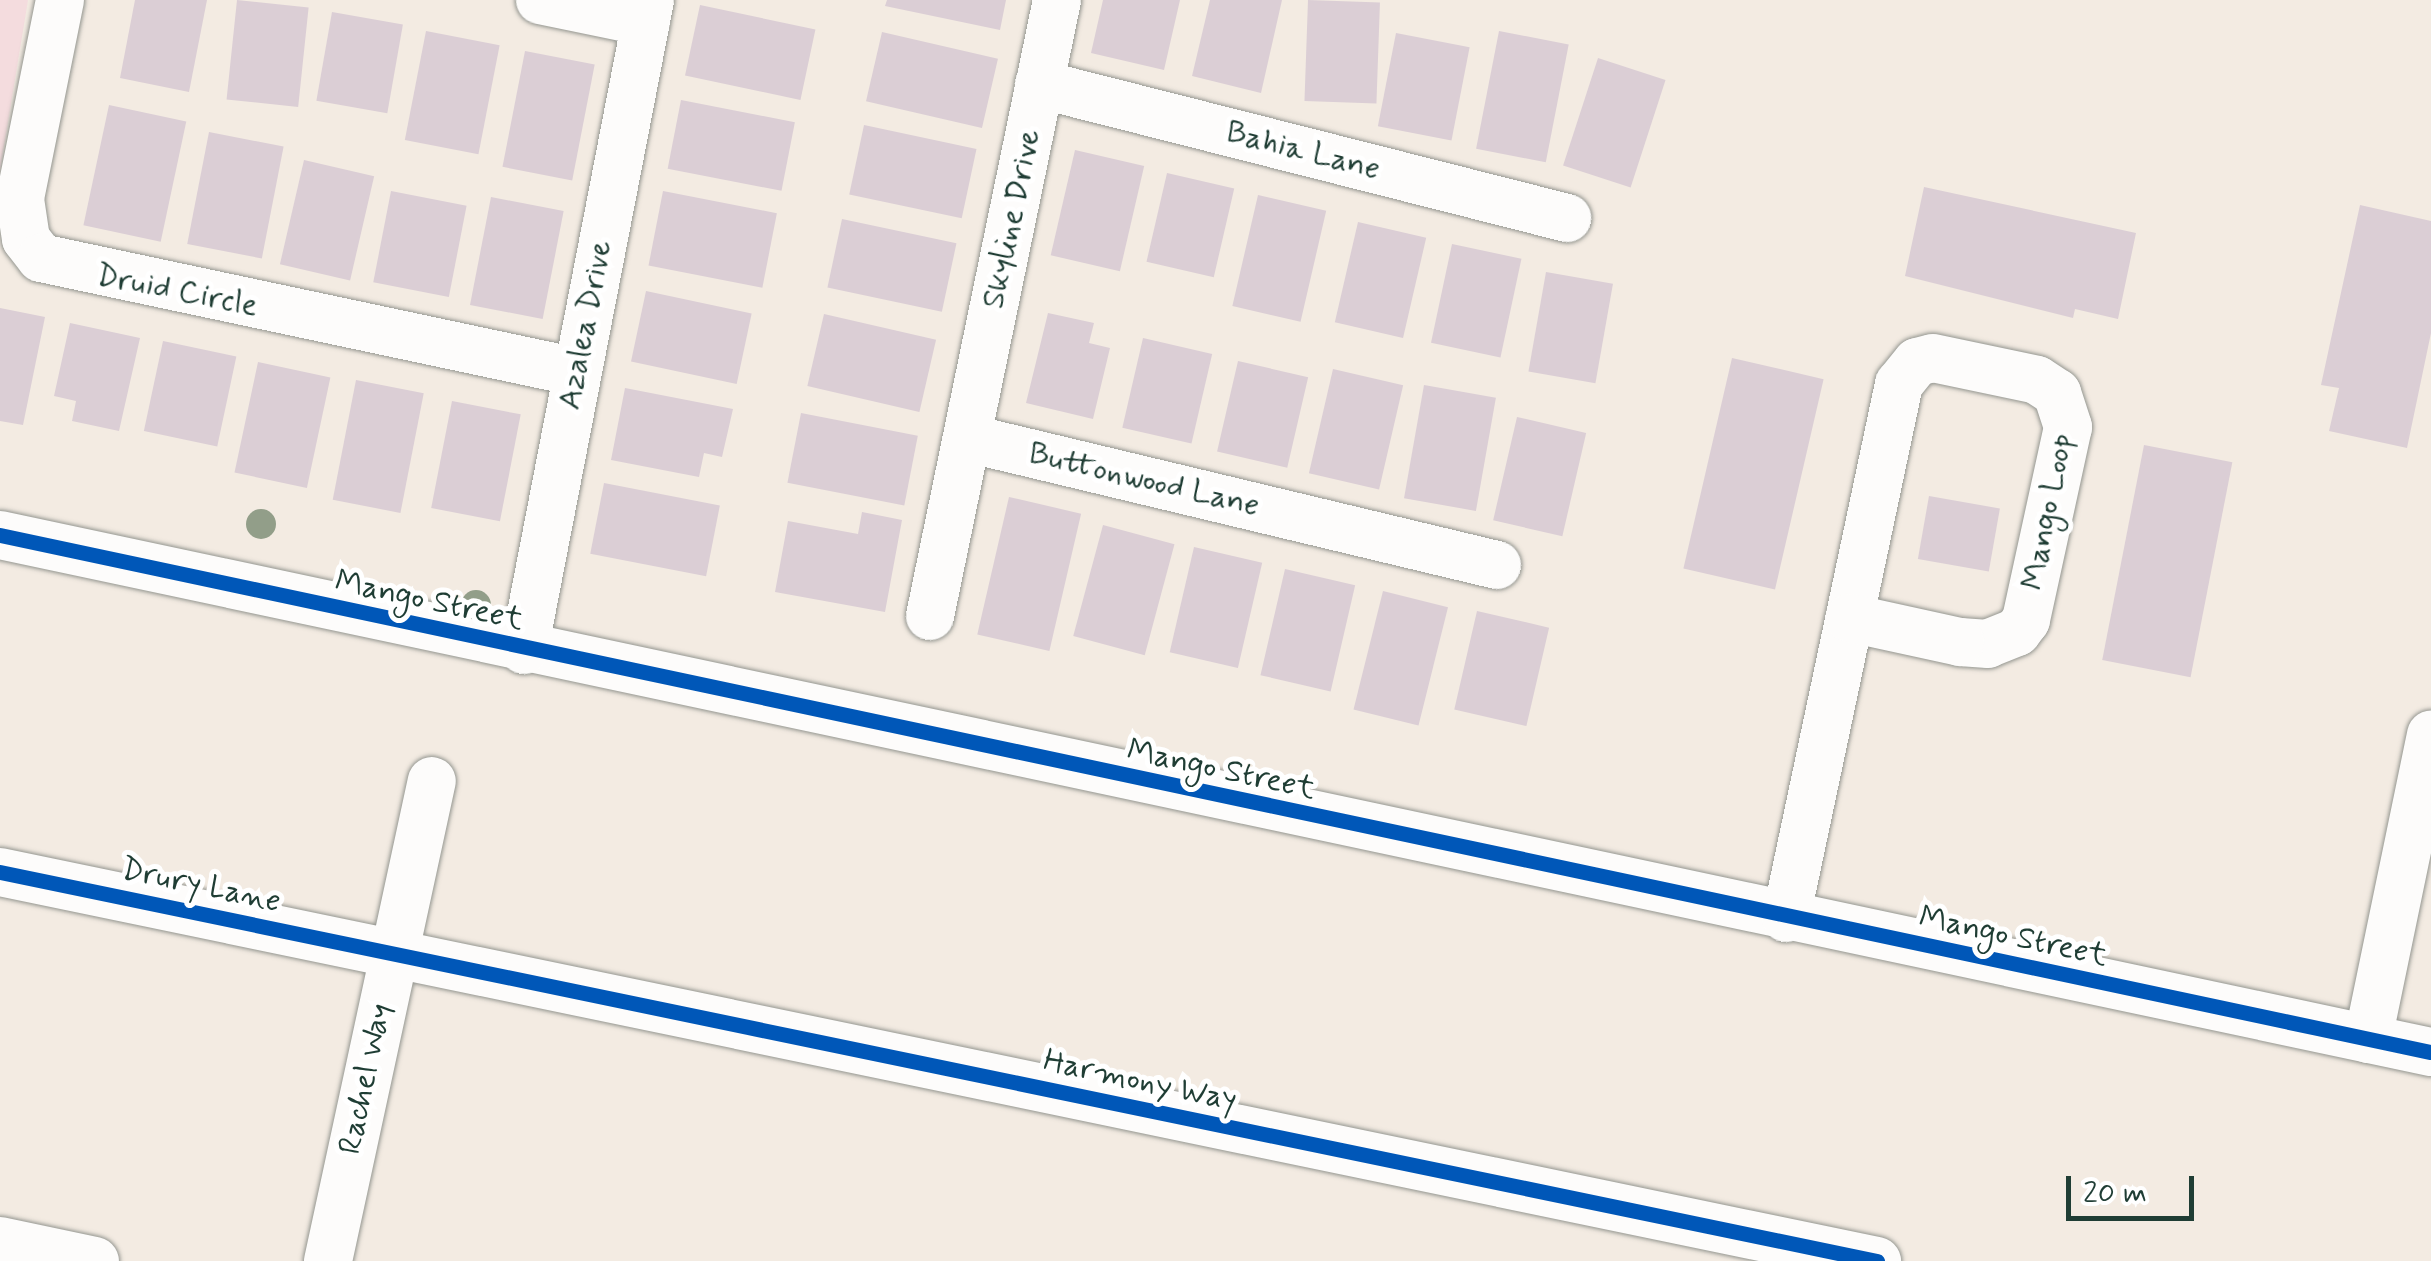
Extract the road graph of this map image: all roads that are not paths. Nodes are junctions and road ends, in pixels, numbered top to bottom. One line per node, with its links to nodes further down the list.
1 (60, 0): 7 (street, Druid Circle)
2 (540, 0): 4 (street)
3 (1057, 0): 5 (street, Skyline Drive)
4 (648, 11): 7 (street, Azalea Drive)
5 (1040, 84): 6 (street, Bahia Lane); 8 (street, Skyline Drive)
6 (1567, 218)
7 (577, 372): 13 (street, Azalea Drive)
8 (968, 438): 10 (street, Buttonwood Lane); 11 (street)
9 (0, 536): 13 (street, Mango Street)
10 (1497, 565)
11 (930, 616)
12 (1850, 618): 12 (street, Mango Loop); 17 (street, Mango Loop)
13 (524, 650): 17 (street, Mango Street)
14 (2431, 734): 19 (street)
15 (432, 781): 18 (street, Rachel Way)
16 (0, 872): 18 (street, Drury Lane)
17 (1786, 918): 19 (street, Mango Street)
18 (392, 954): 23 (street, Rachel Way); 24 (street, Harmony Way)
19 (2368, 1039): 20 (street, Mango Street)
20 (2431, 1052)
21 (0, 1241): 22 (street)
22 (95, 1261)
23 (328, 1261)
24 (1877, 1261)

